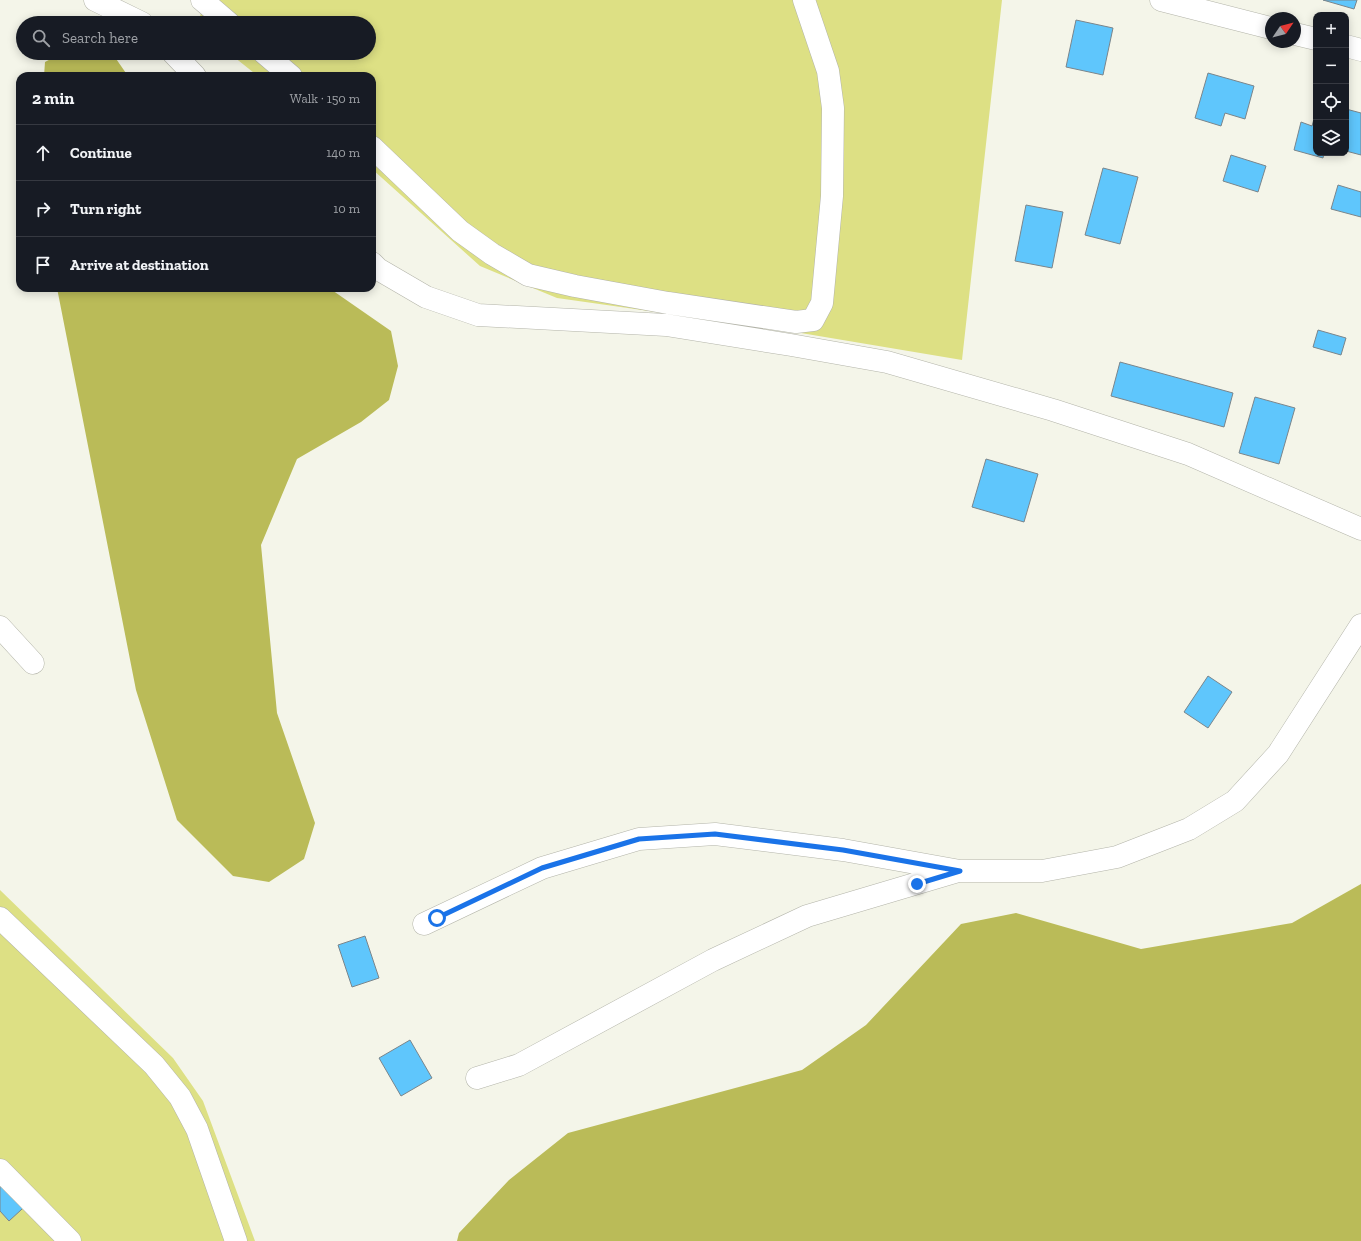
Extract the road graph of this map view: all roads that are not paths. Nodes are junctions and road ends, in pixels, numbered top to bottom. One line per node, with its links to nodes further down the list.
1 (95, 0): 5 (street)
2 (202, 0): 6 (street)
3 (804, 0): 16 (street)
4 (1161, 0): 7 (street)
5 (128, 16)
6 (221, 16)
7 (1265, 26)
8 (1301, 35): 9 (street)
9 (1313, 38)
10 (1349, 47): 11 (street)
11 (1361, 50)
12 (180, 60): 14 (street)
13 (272, 60): 15 (street)
14 (191, 72)
15 (285, 72)
16 (376, 151)
17 (376, 267): 18 (street)
18 (1361, 529)
19 (1361, 625): 22 (street)
20 (0, 627): 21 (street)
21 (33, 663)
22 (960, 871): 24 (street); 25 (street)
23 (0, 918): 28 (street)
24 (424, 924)
25 (477, 1078)
26 (0, 1170): 27 (street)
27 (70, 1241)
28 (236, 1241)

